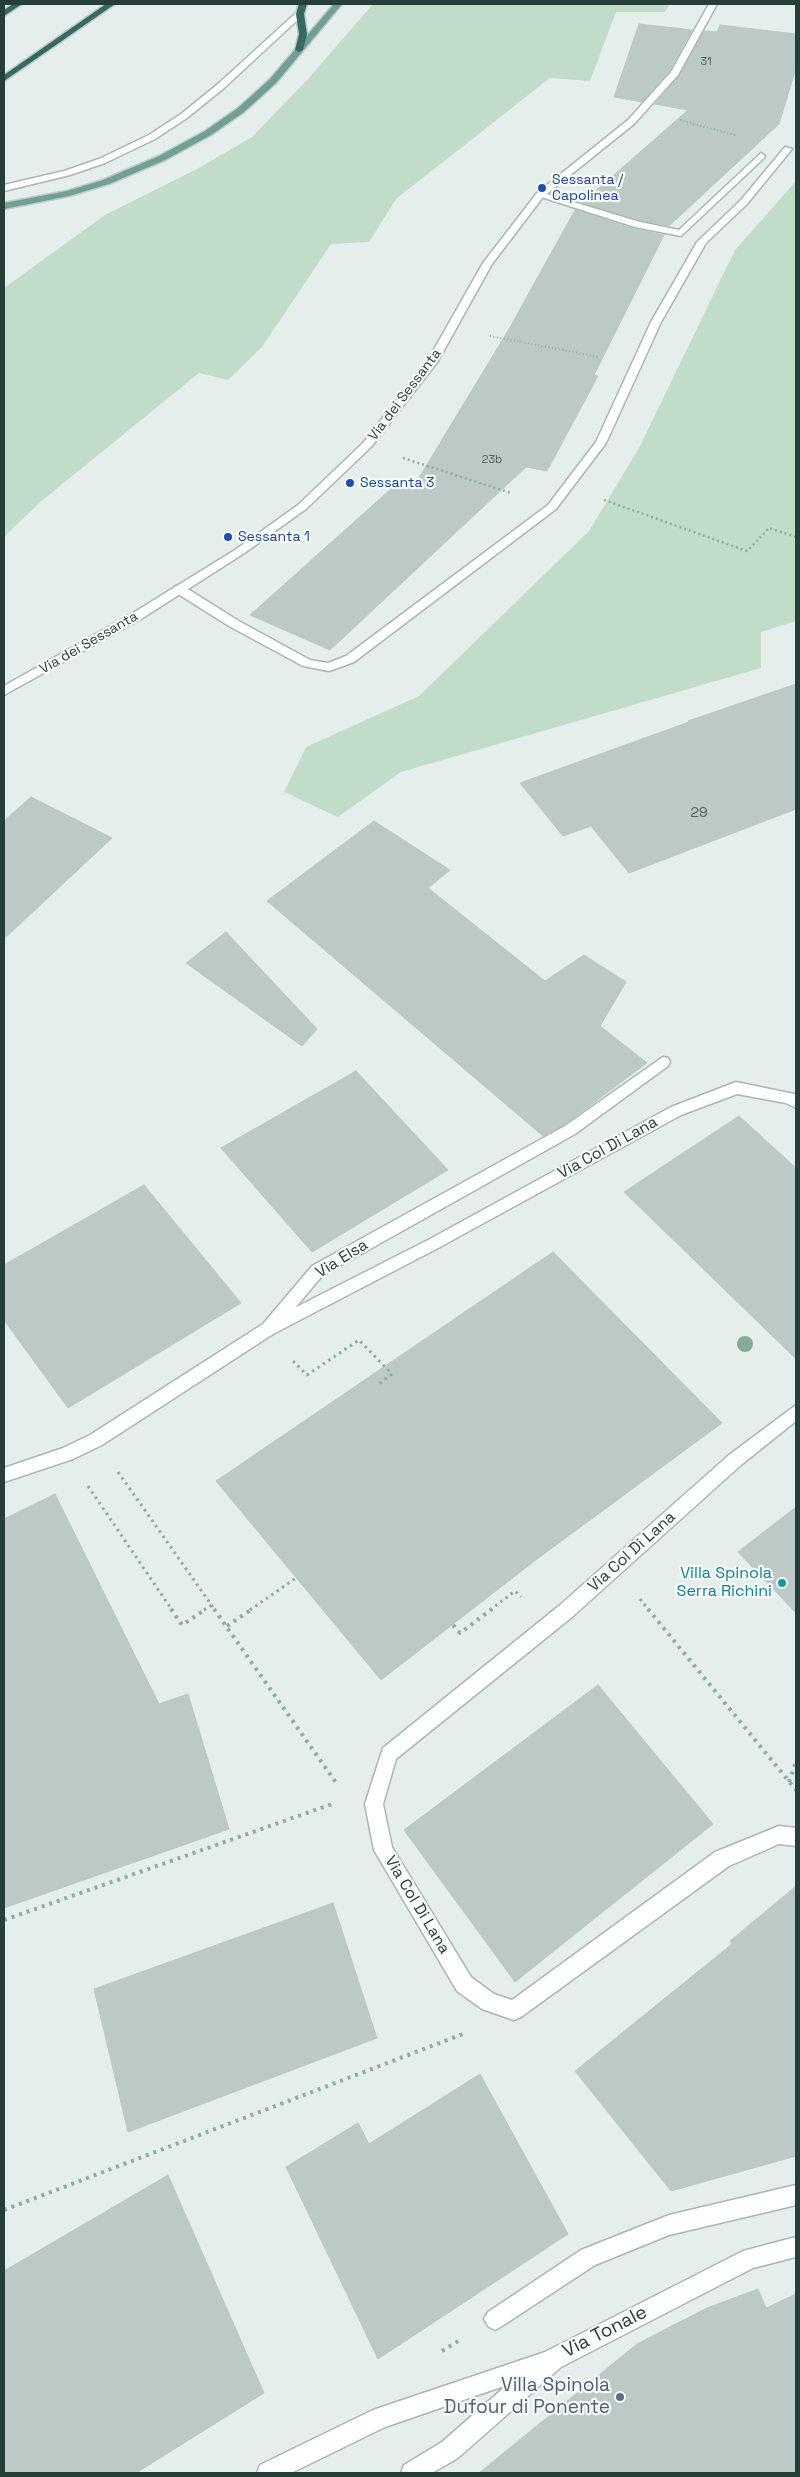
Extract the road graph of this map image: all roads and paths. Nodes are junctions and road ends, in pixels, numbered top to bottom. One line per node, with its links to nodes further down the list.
1 (110, 4): 9 (highway)
2 (303, 4): 7 (highway)
3 (338, 4): 8 (main road)
4 (713, 4): 10 (street, Via dei Sessanta)
5 (11, 7): 6 (highway)
6 (4, 14)
7 (300, 14): 8 (highway); 13 (street)
8 (299, 50): 15 (main road)
9 (4, 79)
10 (642, 110): 11 (path); 14 (street, Via dei Sessanta)
11 (788, 149): 17 (street)
12 (761, 156): 14 (street)
13 (4, 188)
14 (540, 195): 16 (street, Via dei Sessanta)
15 (4, 206)
16 (451, 329): 17 (path); 18 (street, Via dei Sessanta)
17 (636, 364): 19 (street)
18 (367, 445): 19 (path); 21 (street, Via dei Sessanta)
19 (552, 507): 20 (path); 21 (street)
20 (796, 537)
21 (179, 589): 22 (street, Via dei Sessanta)
22 (4, 691)
23 (663, 1062): 25 (street, Via Elsa)
24 (796, 1102): 25 (street, Via Col Di Lana)
25 (268, 1329): 29 (street, Via Elsa)
26 (290, 1357): 27 (path)
27 (378, 1385)
28 (796, 1412): 32 (street, Via Col Di Lana)
29 (96, 1440): 30 (street, Via Elsa); 34 (path)
30 (67, 1454): 31 (street, Via Elsa); 34 (path)
31 (4, 1475)
32 (614, 1568): 37 (path); 43 (street, Via Col Di Lana)
33 (296, 1578): 35 (path)
34 (212, 1605): 35 (path)
35 (226, 1626): 39 (path)
36 (796, 1762): 37 (path)
37 (789, 1782): 38 (path)
38 (796, 1790)
39 (342, 1791)
40 (338, 1802): 42 (path)
41 (796, 1837): 43 (street)
42 (4, 1920)
43 (514, 2010): 45 (path)
44 (796, 2195): 47 (street)
45 (4, 2210)
46 (796, 2247): 48 (street, Via Tonale)
47 (495, 2319)
48 (553, 2359): 49 (street); 50 (street, Via Tonale)
49 (268, 2473)
50 (412, 2473)

